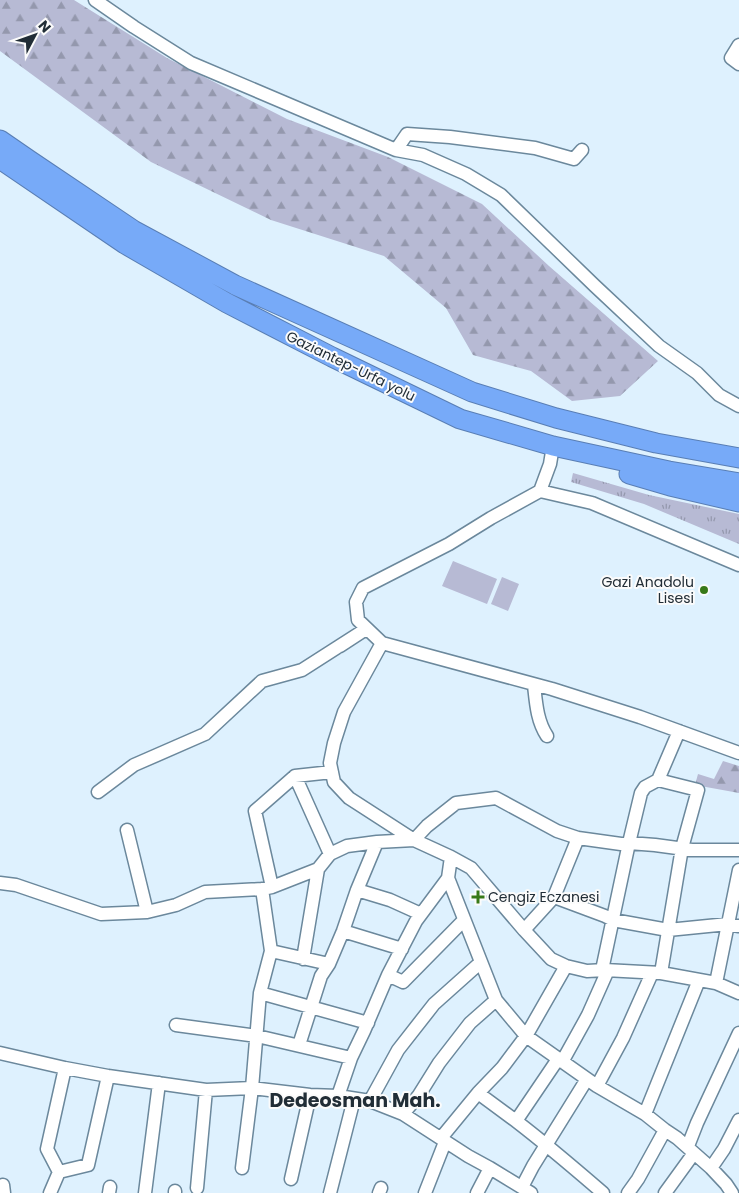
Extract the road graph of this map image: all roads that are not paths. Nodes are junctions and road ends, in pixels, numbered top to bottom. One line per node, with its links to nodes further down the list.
1 (96, 0): 5 (street)
2 (739, 45): 3 (street)
3 (739, 64)
4 (0, 140): 10 (highway, Gaziantep-Urfa yolu)
5 (396, 150): 6 (street); 8 (street)
6 (582, 150)
7 (0, 159): 9 (highway, Gaziantep-Urfa yolu)
8 (739, 406)
9 (553, 446): 11 (highway, Gaziantep-Urfa yolu); 12 (street); 13 (highway)
10 (739, 458)
11 (739, 483)
12 (540, 491): 14 (street); 15 (street)
13 (739, 502)
14 (739, 565)
15 (366, 629): 16 (street); 17 (street); 25 (street)
16 (382, 643): 18 (street); 22 (street)
17 (340, 646)
18 (534, 684): 19 (street); 20 (street)
19 (679, 731): 21 (street); 24 (street)
20 (547, 736)
21 (739, 753)
22 (332, 772): 23 (street); 28 (street)
23 (295, 776): 33 (street); 39 (street)
24 (658, 780): 30 (street); 31 (street)
25 (98, 792)
26 (127, 830): 42 (street)
27 (578, 838): 28 (street); 30 (street); 41 (street)
28 (414, 840): 29 (street); 34 (street)
29 (377, 842): 33 (street); 40 (street)
30 (629, 843): 31 (street); 45 (street)
31 (682, 848): 32 (street); 48 (street)
32 (739, 850)
33 (330, 854): 35 (street)
34 (451, 857): 37 (street); 47 (street)
35 (318, 869): 39 (street); 52 (street)
36 (739, 870): 46 (street)
37 (448, 878): 43 (street); 44 (street)
38 (0, 883): 42 (street)
39 (267, 888): 42 (street); 51 (street)
40 (357, 890): 43 (street); 49 (street)
41 (554, 897): 45 (street); 47 (street)
42 (147, 912)
43 (421, 914): 50 (street)
44 (464, 920): 53 (street); 58 (street)
45 (613, 920): 48 (street); 56 (street)
46 (734, 925): 48 (street); 60 (street)
47 (524, 930): 55 (street)
48 (668, 930): 57 (street)
49 (343, 931): 50 (street); 54 (street)
50 (402, 949): 58 (street)
51 (271, 951): 52 (street); 61 (street)
52 (303, 959): 54 (street)
53 (481, 962): 63 (street); 84 (street)
54 (328, 964): 64 (street)
55 (566, 966): 56 (street); 69 (street)
56 (605, 970): 57 (street); 73 (street)
57 (657, 973): 59 (street); 77 (street)
58 (388, 976): 65 (street)
59 (699, 980): 60 (street); 86 (street)
60 (716, 983): 62 (street)
61 (260, 993): 64 (street); 68 (street)
62 (739, 993)
63 (496, 1000): 69 (street); 85 (street)
64 (311, 1008): 65 (street); 70 (street)
65 (368, 1023): 72 (street)
66 (176, 1025): 68 (street)
67 (739, 1033): 92 (street)
68 (257, 1036): 70 (street); 78 (street)
69 (526, 1036): 73 (street); 80 (street)
70 (299, 1045): 72 (street)
71 (0, 1053): 74 (street)
72 (351, 1058): 82 (street)
73 (560, 1060): 77 (street); 88 (street)
74 (65, 1068): 75 (street); 96 (street)
75 (108, 1076): 76 (street); 96 (street)
76 (159, 1083): 79 (street); 102 (street)
77 (592, 1083): 86 (street); 91 (street)
78 (252, 1088): 79 (street); 81 (street); 93 (street)
79 (206, 1090): 98 (street)
80 (478, 1093): 88 (street); 90 (street)
81 (310, 1095): 82 (street); 97 (street)
82 (338, 1096): 83 (street)
83 (354, 1099): 84 (street); 103 (street)
84 (370, 1101): 85 (street)
85 (403, 1114): 90 (street)
86 (645, 1114): 89 (street)
87 (739, 1120): 95 (street)
88 (516, 1121): 91 (street)
89 (666, 1130): 92 (street); 107 (street)
90 (443, 1140): 94 (street); 104 (street)
91 (546, 1144): 100 (street); 106 (street)
92 (691, 1150): 95 (street); 108 (street)
93 (242, 1168)
94 (490, 1168): 100 (street); 105 (street)
95 (711, 1168): 99 (street)
96 (59, 1172): 101 (street)
97 (291, 1179)
98 (197, 1188)
99 (725, 1190)
100 (525, 1191)
101 (50, 1193)
102 (145, 1193)
103 (330, 1193)
104 (424, 1193)
105 (477, 1193)
106 (603, 1193)
107 (628, 1193)
108 (665, 1193)

